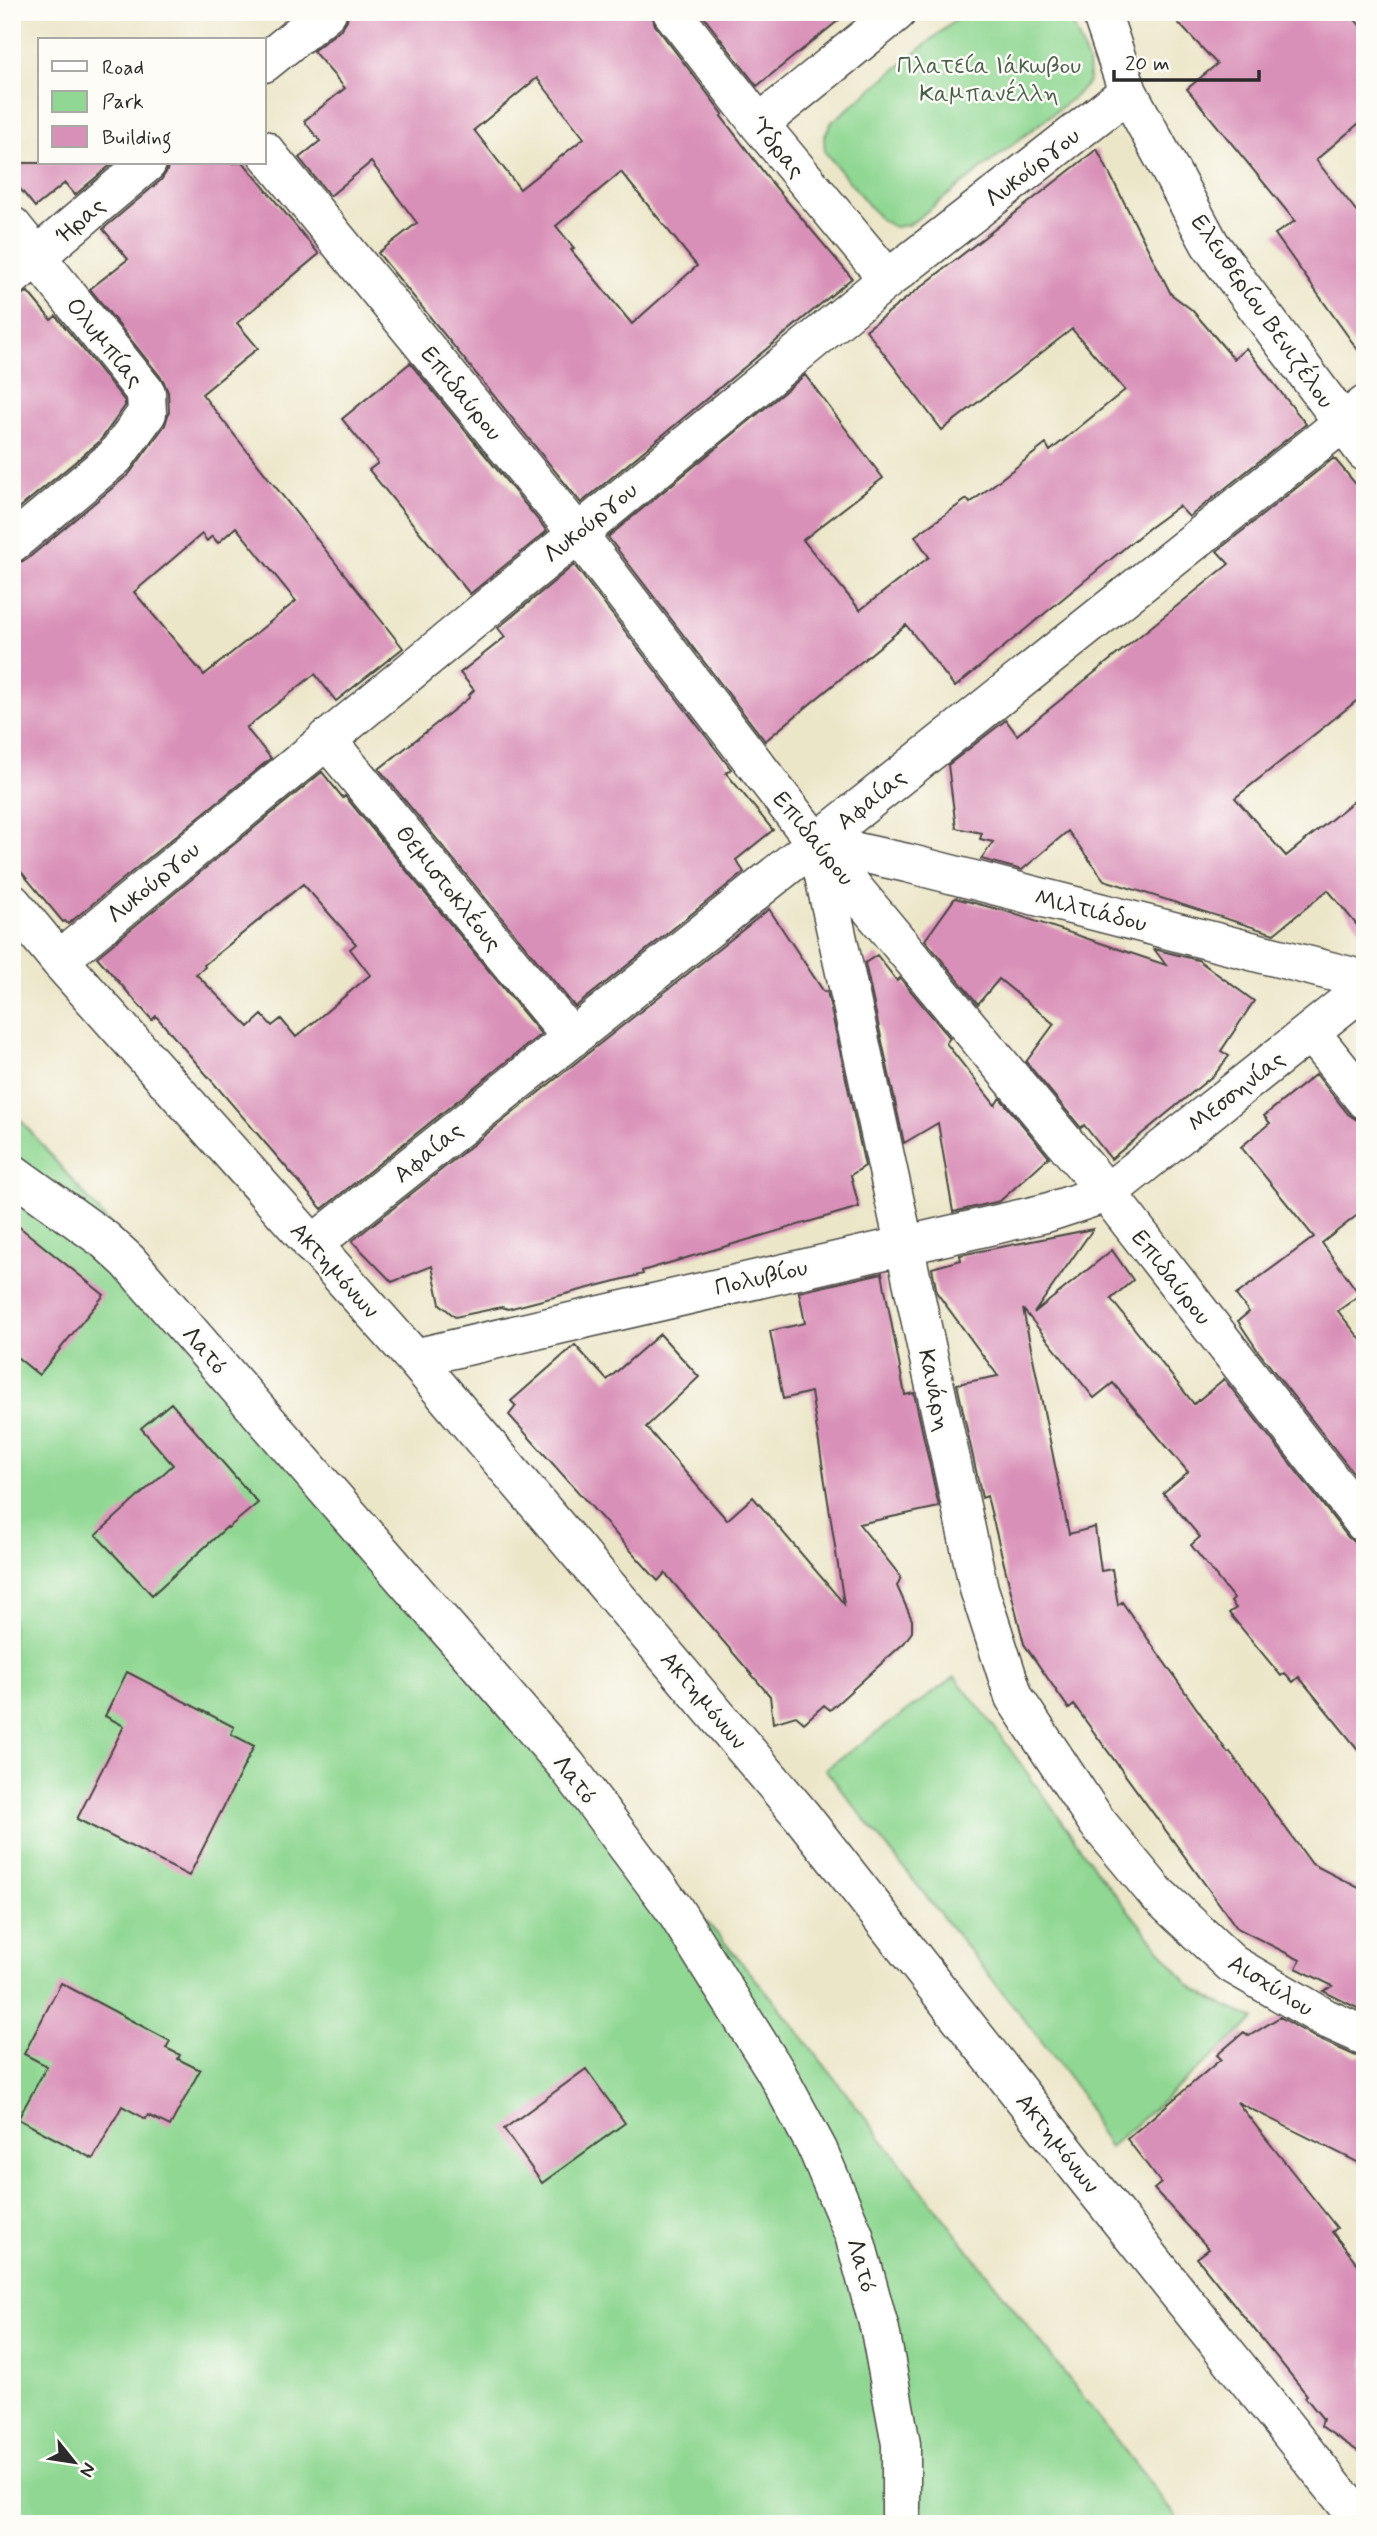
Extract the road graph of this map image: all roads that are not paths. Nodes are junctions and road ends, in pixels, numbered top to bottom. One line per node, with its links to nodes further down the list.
1 (327, 12): 5 (street)
2 (672, 12): 7 (street, Ύδρας)
3 (897, 12): 7 (street)
4 (1101, 12): 6 (street, Ελευθερίου Βενιζέλου)
5 (266, 61)
6 (1128, 92): 12 (street, Λυκούργου); 13 (street, Ελευθερίου Βενιζέλου)
7 (758, 124): 12 (street, Ύδρας)
8 (266, 152): 14 (street, Επιδαύρου)
9 (145, 164): 11 (street, Ήρας)
10 (12, 226): 11 (street, Ολυμπίας)
11 (25, 267): 15 (street, Ολυμπίας)
12 (888, 279): 14 (street, Λυκούργου)
13 (1357, 427): 17 (street, Αφαίας)
14 (577, 533): 16 (street, Λυκούργου); 17 (street, Επιδαύρου)
15 (12, 543)
16 (326, 739): 19 (street, Λυκούργου); 23 (street, Θεμιστοκλέους)
17 (817, 843): 20 (street, Μιλτιάδου); 23 (street, Αφαίας); 26 (street, Επιδαύρου); 27 (street, Κανάρη)
18 (12, 904): 19 (street, Ακτημόνων)
19 (59, 960): 28 (street, Ακτημόνων)
20 (1365, 980)
21 (1365, 988): 22 (street, Μεσσηνίας)
22 (1310, 1032): 24 (street); 26 (street, Μεσσηνίας)
23 (572, 1038): 28 (street, Αφαίας)
24 (1365, 1100)
25 (12, 1173): 33 (street, Λατό)
26 (1107, 1193): 27 (street, Πολυβίου); 30 (street, Επιδαύρου)
27 (903, 1244): 29 (street, Πολυβίου); 31 (street, Κανάρη)
28 (312, 1245): 29 (street, Ακτημόνων)
29 (414, 1358): 34 (street, Ακτημόνων)
30 (1365, 1524)
31 (1156, 1893): 32 (street, Αισχύλου)
32 (1365, 2036)
33 (901, 2524)
34 (1363, 2524)

